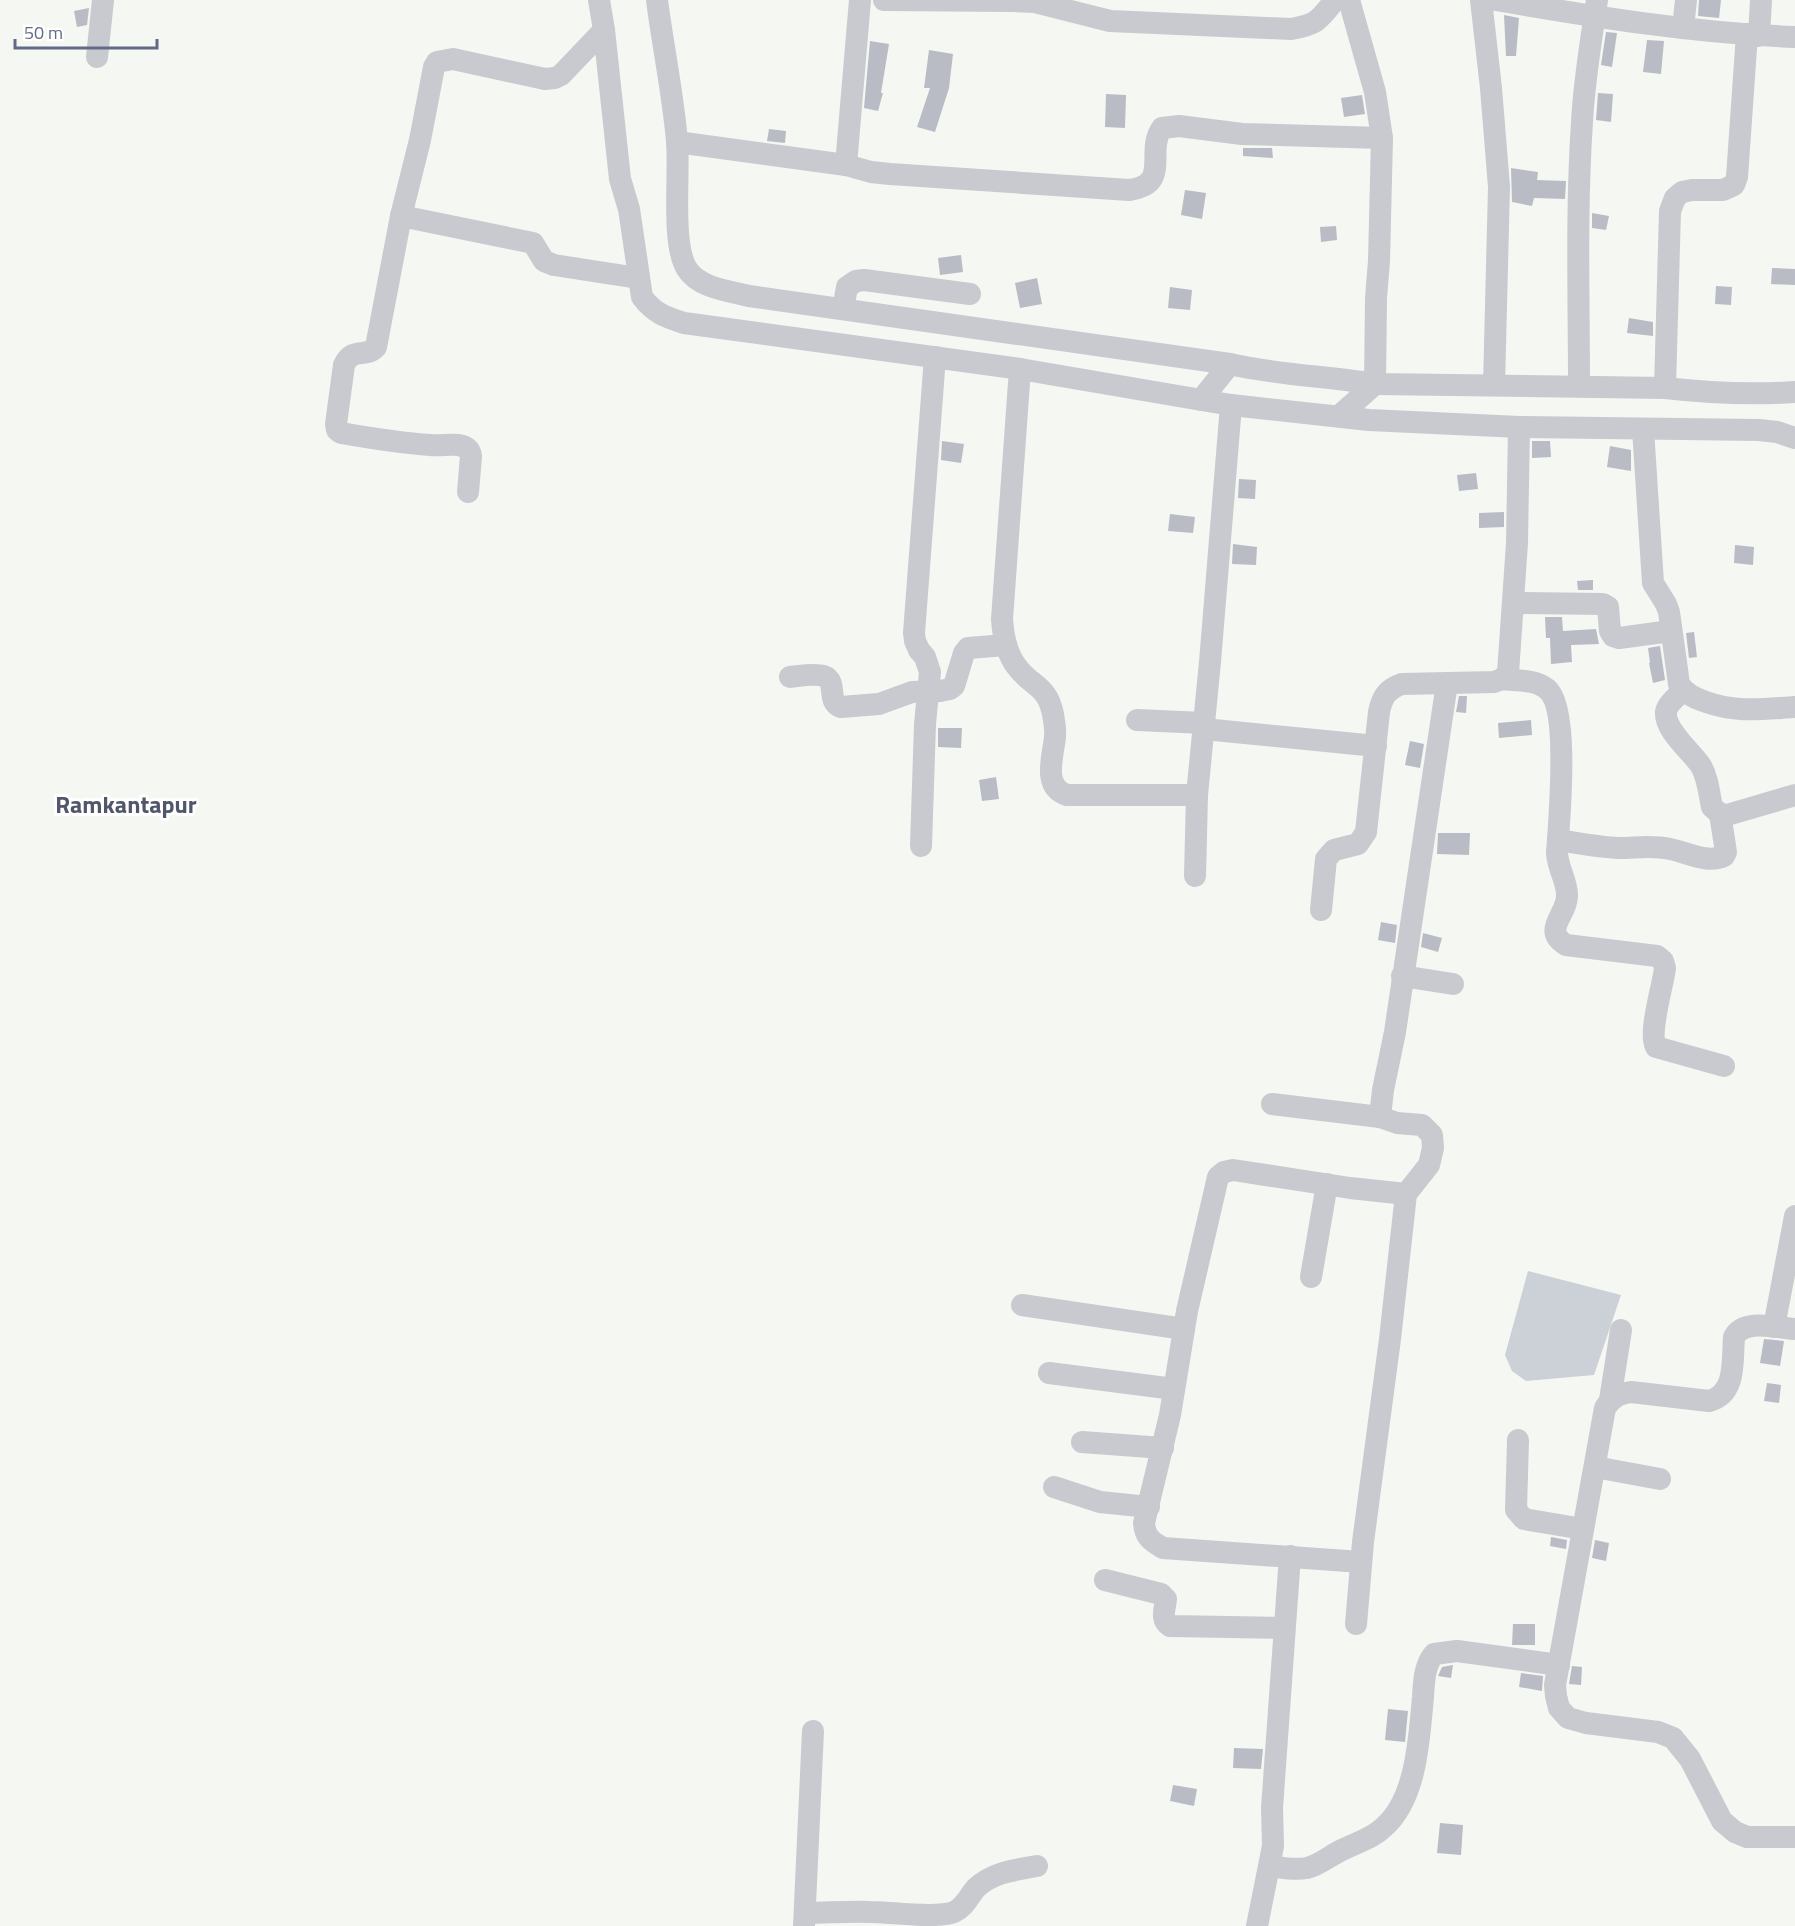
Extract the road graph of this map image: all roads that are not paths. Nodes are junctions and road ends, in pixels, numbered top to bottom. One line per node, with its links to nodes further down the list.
1 (103, 0): 17 (street)
2 (599, 0): 14 (street)
3 (657, 0): 19 (street)
4 (860, 0): 20 (street)
5 (884, 0): 6 (street)
6 (1335, 0)
7 (1349, 0): 18 (street)
8 (1481, 0): 29 (street)
9 (1496, 0): 12 (street)
10 (1686, 0): 13 (street)
11 (1761, 0): 15 (street)
12 (1596, 9): 13 (street); 30 (street)
13 (1683, 28): 15 (street)
14 (604, 30): 21 (street); 22 (street)
15 (1753, 35): 16 (street); 31 (street)
16 (1795, 37)
17 (97, 57)
18 (1382, 138): 20 (street); 28 (street)
19 (678, 142): 20 (street); 24 (street)
20 (846, 165)
21 (401, 216): 22 (street); 39 (street)
22 (638, 278): 25 (street)
23 (970, 294): 24 (street)
24 (843, 309): 26 (street)
25 (935, 357): 27 (street); 47 (street)
26 (1230, 364): 28 (street); 33 (street)
27 (1020, 369): 33 (street); 42 (street)
28 (1375, 384): 29 (street); 35 (street)
29 (1494, 385): 30 (street)
30 (1579, 386): 31 (street)
31 (1665, 388): 32 (street)
32 (1795, 393)
33 (1201, 400): 34 (street)
34 (1231, 405): 35 (street); 50 (street)
35 (1339, 416): 36 (street)
36 (1519, 427): 37 (street); 40 (street)
37 (1643, 429): 38 (street); 41 (street)
38 (1795, 438)
39 (468, 492)
40 (1513, 603): 41 (street); 44 (street)
41 (1671, 631): 46 (street)
42 (1006, 645): 47 (street); 52 (street)
43 (790, 677): 47 (street)
44 (1502, 679): 45 (street); 55 (street)
45 (1447, 683): 51 (street); 59 (street)
46 (1683, 690): 48 (street); 54 (street)
47 (927, 692): 56 (street)
48 (1795, 706)
49 (1137, 720): 50 (street)
50 (1204, 726): 51 (street); 52 (street)
51 (1376, 746): 58 (street)
52 (1197, 795): 57 (street)
53 (1795, 795): 54 (street)
54 (1720, 814): 55 (street)
55 (1558, 840): 61 (street)
56 (921, 846)
57 (1195, 876)
58 (1321, 910)
59 (1402, 976): 60 (street); 63 (street)
60 (1453, 984)
61 (1724, 1066)
62 (1272, 1104): 63 (street)
63 (1380, 1117): 65 (street)
64 (1327, 1184): 65 (street); 67 (street); 70 (street)
65 (1406, 1194): 84 (street)
66 (1795, 1216): 69 (street)
67 (1311, 1277)
68 (1022, 1305): 70 (street)
69 (1784, 1328): 74 (street)
70 (1184, 1329): 73 (street)
71 (1621, 1330): 74 (street)
72 (1049, 1373): 73 (street)
73 (1174, 1389): 77 (street)
74 (1610, 1400): 78 (street)
75 (1518, 1440): 82 (street)
76 (1082, 1442): 77 (street)
77 (1162, 1448): 81 (street)
78 (1595, 1467): 79 (street); 82 (street)
79 (1660, 1479)
80 (1054, 1487): 81 (street)
81 (1149, 1507): 83 (street)
82 (1583, 1529): 88 (street)
83 (1290, 1556): 84 (street); 87 (street)
84 (1361, 1562): 86 (street)
85 (1105, 1580): 87 (street)
86 (1356, 1624)
87 (1284, 1628): 92 (street)
88 (1559, 1665): 90 (street); 92 (street)
89 (813, 1731): 93 (street)
90 (1795, 1837)
91 (1037, 1866): 93 (street)
92 (1270, 1866): 94 (street)
93 (805, 1920)
94 (1257, 1926)

